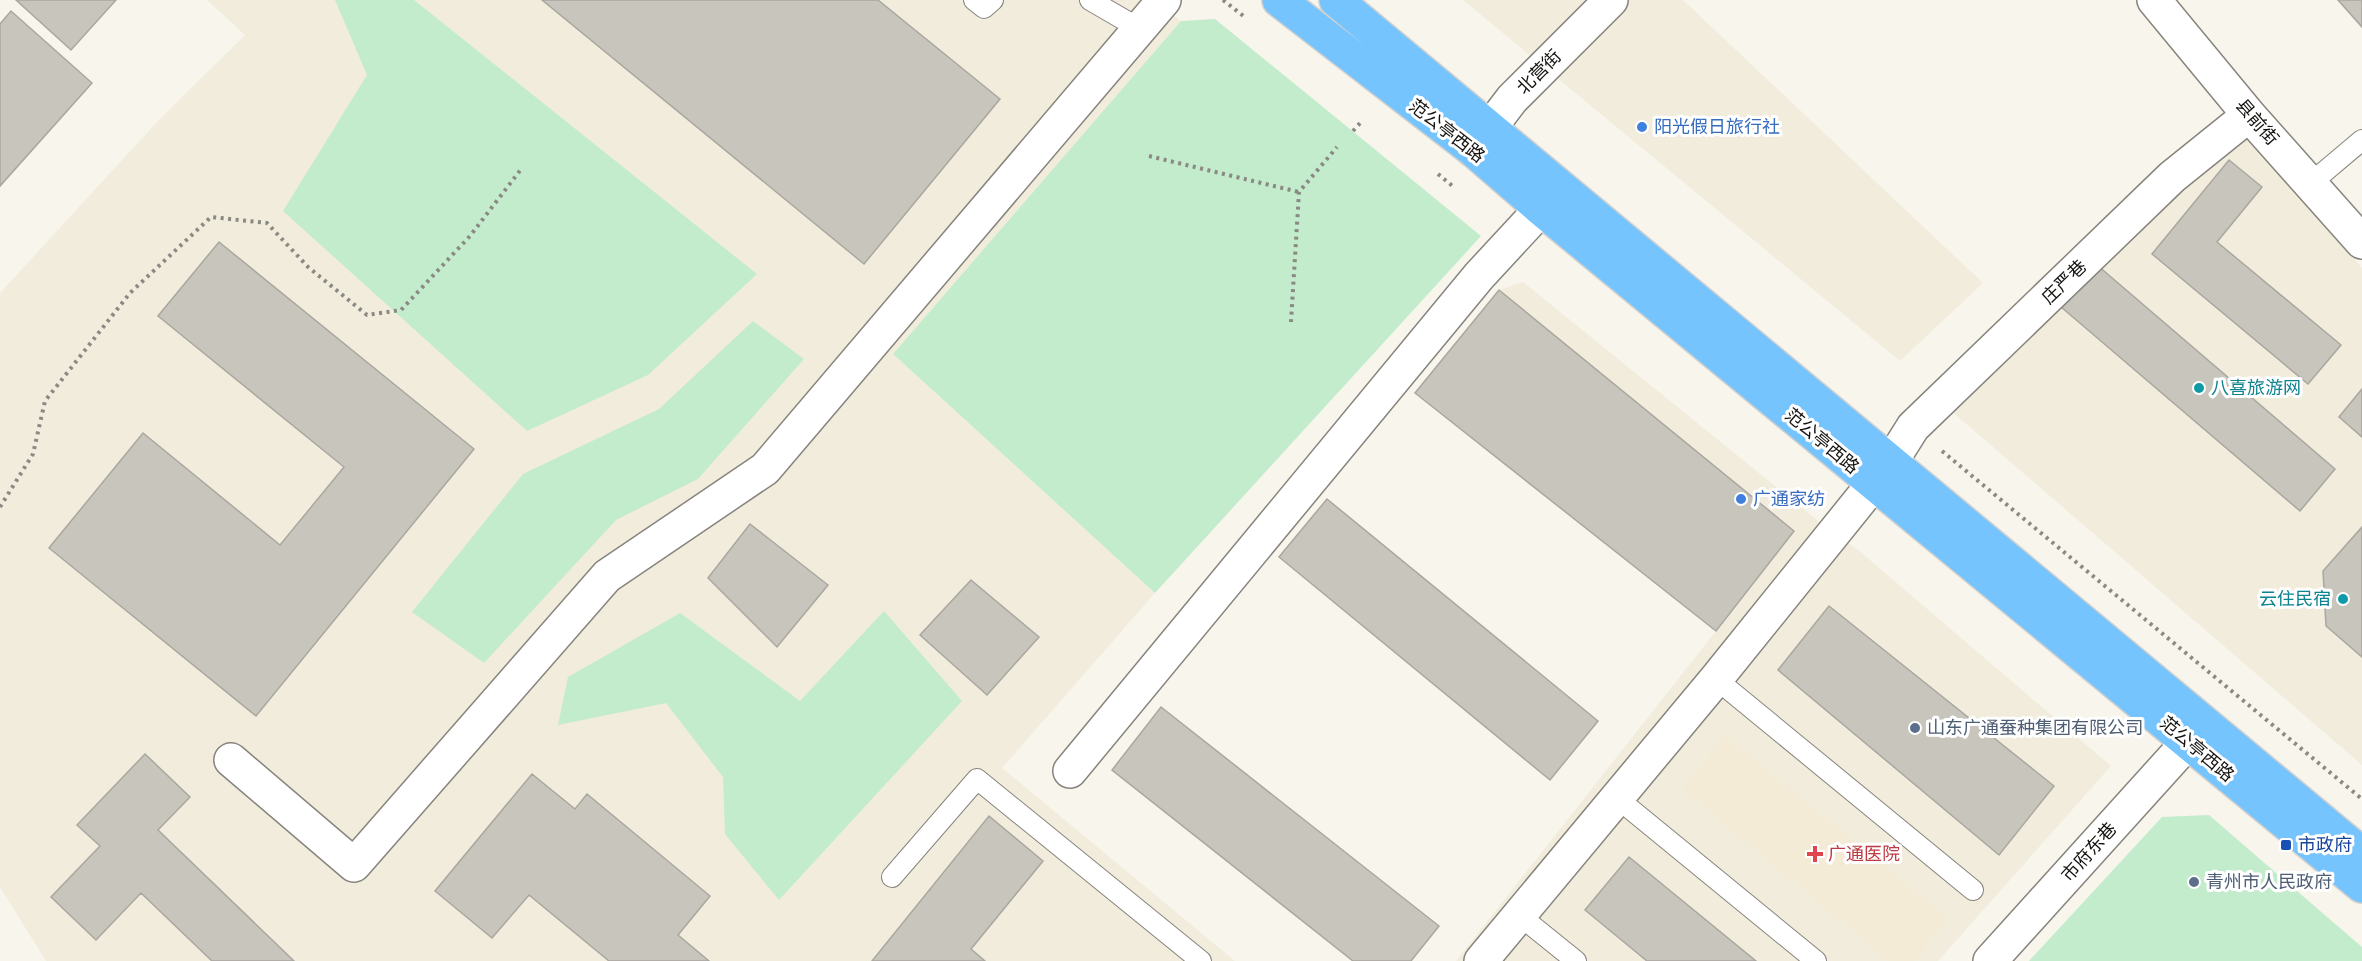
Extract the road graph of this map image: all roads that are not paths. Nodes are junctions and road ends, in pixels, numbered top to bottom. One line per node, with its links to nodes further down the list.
1 (975, 0): 2 (lane)
2 (993, 0)
3 (1090, 0): 9 (lane)
4 (1164, 0): 9 (street)
5 (1279, 0): 11 (main road, 范公亭西路)
6 (1336, 0): 11 (main road, 范公亭西路)
7 (1611, 0): 11 (street, 北营街)
8 (2154, 0): 10 (street, 县前街)
9 (1140, 29): 19 (street)
10 (2249, 115): 13 (street, 县前街); 16 (street, 庄严巷)
11 (1481, 139): 14 (main road, 范公亭西路); 16 (main road, 范公亭西路)
12 (2362, 140): 13 (lane)
13 (2311, 183): 15 (street, 县前街)
14 (1541, 209): 16 (main road, 范公亭西路); 20 (street)
15 (2362, 242)
16 (1882, 473): 17 (street, 庄严巷); 18 (main road, 范公亭西路); 22 (main road, 范公亭西路)
17 (1716, 679): 21 (street, 庄严巷); 25 (lane)
18 (2188, 742): 24 (main road, 范公亭西路); 31 (street, 市府东巷)
19 (231, 760)
20 (1070, 771)
21 (1617, 798): 26 (street, 庄严巷); 30 (lane)
22 (2362, 854)
23 (892, 877): 27 (lane)
24 (2362, 886)
25 (1974, 890)
26 (1520, 915): 28 (street, 庄严巷); 29 (lane)
27 (1201, 961)
28 (1481, 961)
29 (1575, 961)
30 (1816, 961)
31 (1989, 961)

